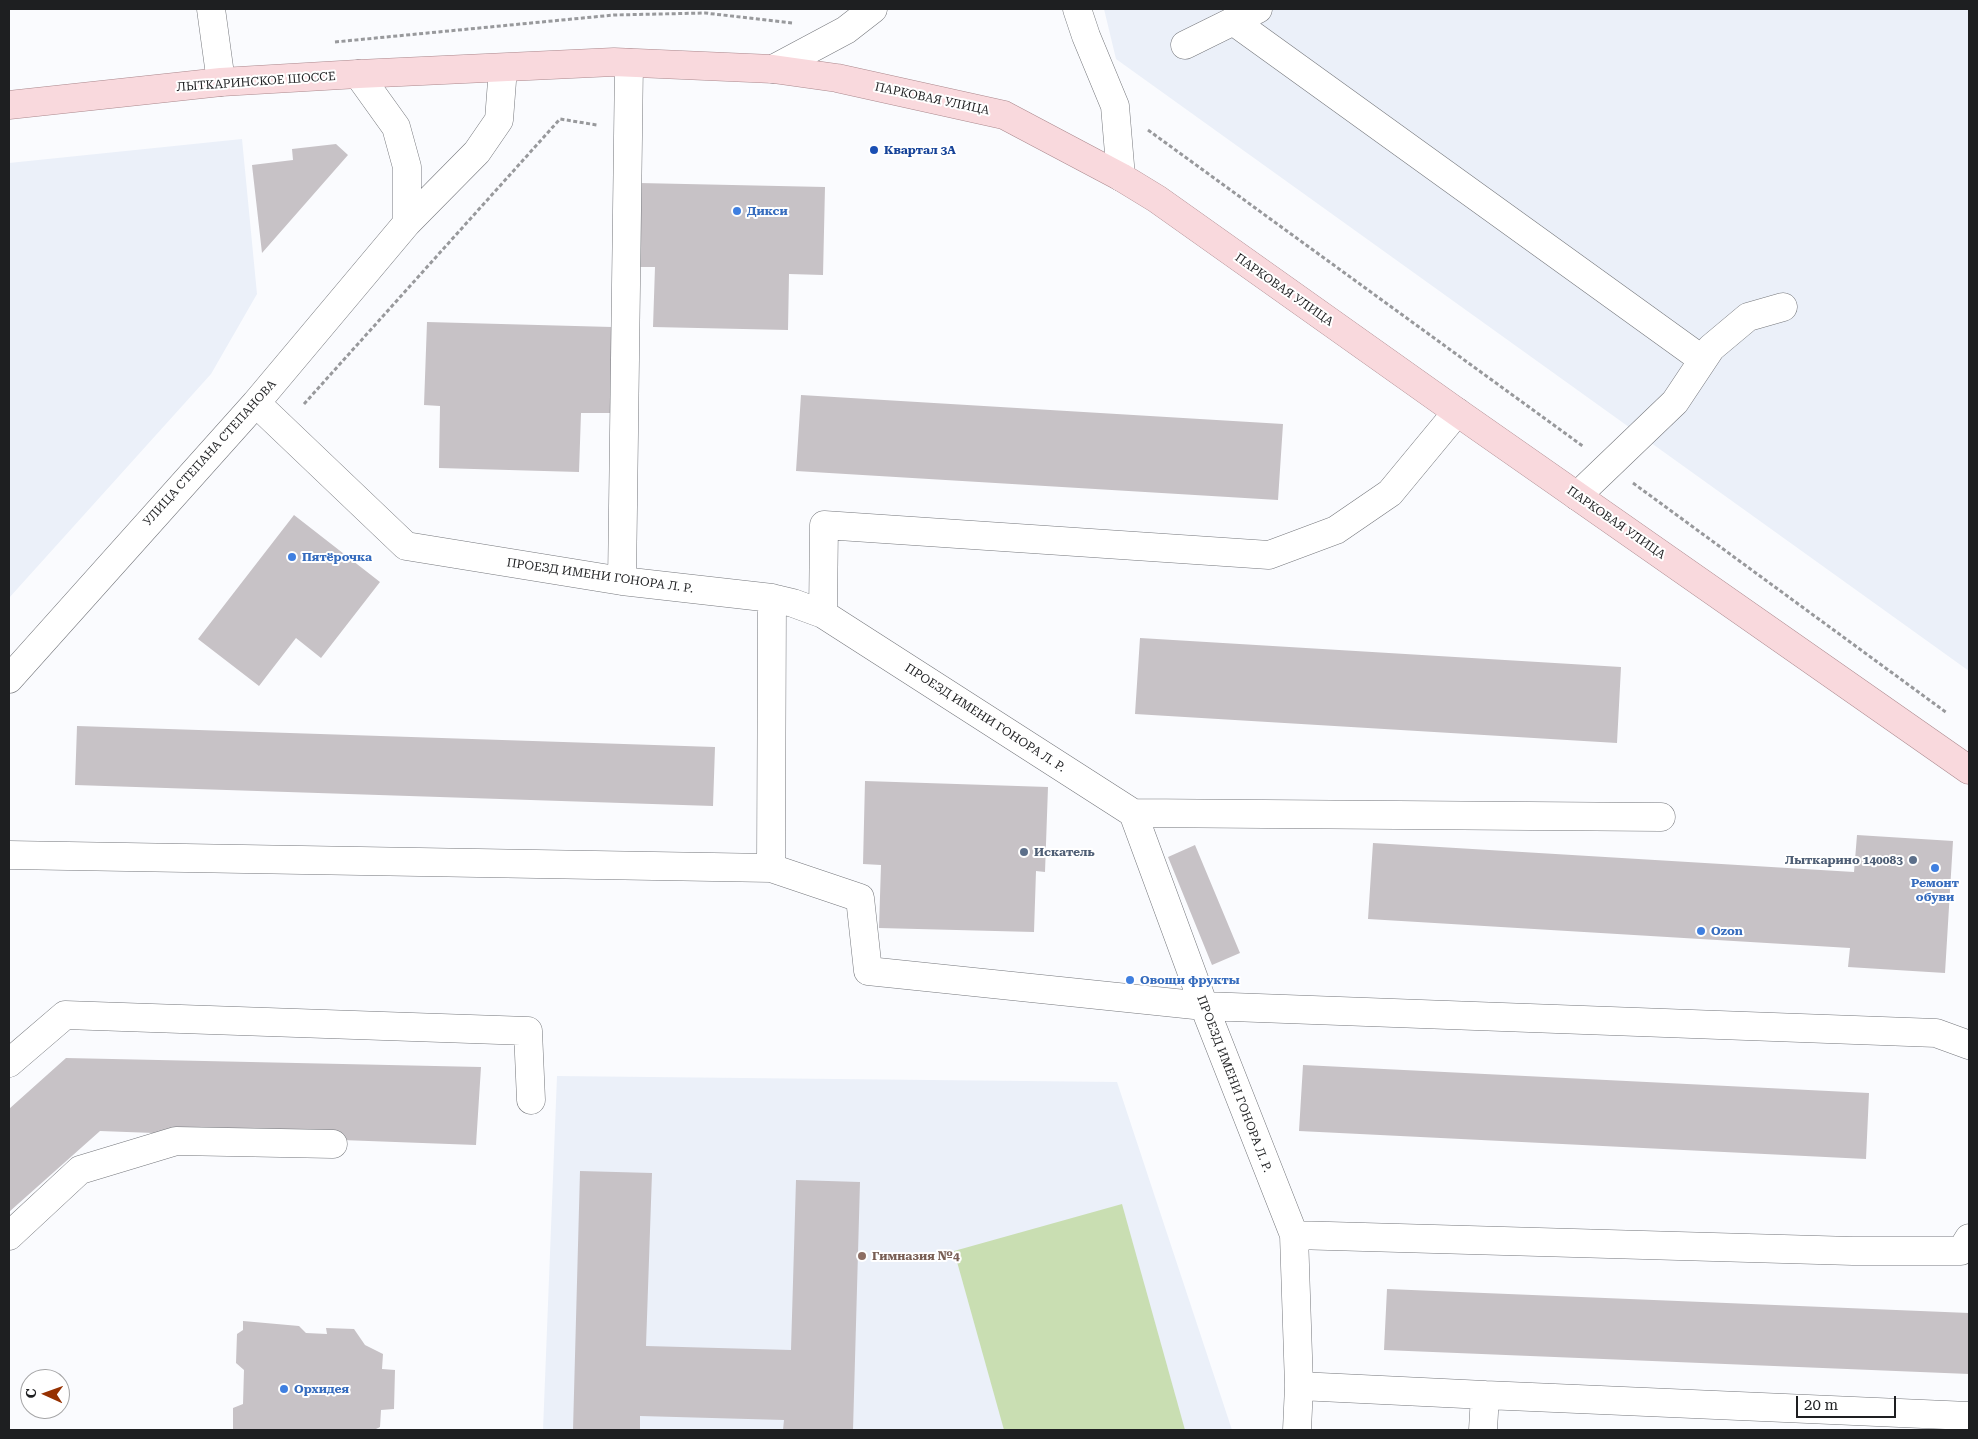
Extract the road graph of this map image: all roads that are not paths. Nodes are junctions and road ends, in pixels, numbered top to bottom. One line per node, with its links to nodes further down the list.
1 (211, 9): 11 (street)
2 (873, 9): 9 (street)
3 (1077, 9): 13 (street)
4 (1258, 9): 5 (street)
5 (1234, 21): 6 (street); 16 (street)
6 (1185, 45)
7 (629, 63): 8 (main road, ПАРКОВАЯ УЛИЦА); 9 (main road, ПАРКОВАЯ УЛИЦА); 20 (street)
8 (503, 68): 10 (main road, ЛЫТКАРИНСКОЕ ШОССЕ); 14 (street, УЛИЦА СТЕПАНА СТЕПАНОВА)
9 (773, 69): 13 (main road, ПАРКОВАЯ УЛИЦА)
10 (358, 74): 11 (main road, ЛЫТКАРИНСКОЕ ШОССЕ); 14 (street)
11 (221, 82): 12 (main road, ЛЫТКАРИНСКОЕ ШОССЕ)
12 (9, 105)
13 (1121, 177): 18 (main road, ПАРКОВАЯ УЛИЦА)
14 (407, 223): 17 (street, УЛИЦА СТЕПАНА СТЕПАНОВА)
15 (1784, 307): 16 (street)
16 (1703, 360): 19 (street)
17 (256, 403): 20 (street, ПРОЕЗД ИМЕНИ ГОНОРА Л. Р.); 23 (street, УЛИЦА СТЕПАНА СТЕПАНОВА)
18 (1457, 412): 19 (main road, ПАРКОВАЯ УЛИЦА); 22 (street)
19 (1577, 496): 24 (main road, ПАРКОВАЯ УЛИЦА)
20 (622, 581): 21 (street, ПРОЕЗД ИМЕНИ ГОНОРА Л. Р.)
21 (772, 598): 22 (street, ПРОЕЗД ИМЕНИ ГОНОРА Л. Р.); 28 (street)
22 (823, 614): 25 (street, ПРОЕЗД ИМЕНИ ГОНОРА Л. Р.)
23 (9, 679)
24 (1969, 770)
25 (1134, 813): 26 (street); 29 (street, ПРОЕЗД ИМЕНИ ГОНОРА Л. Р.)
26 (1660, 817)
27 (9, 855): 28 (street)
28 (771, 868): 29 (street)
29 (1204, 1006): 30 (street); 34 (street, ПРОЕЗД ИМЕНИ ГОНОРА Л. Р.)
30 (1969, 1045)
31 (9, 1063): 32 (street)
32 (531, 1100)
33 (333, 1144): 35 (street)
34 (1294, 1235): 36 (street); 37 (street, ПРОЕЗД ИМЕНИ ГОНОРА Л. Р.)
35 (9, 1236)
36 (1969, 1238)
37 (1299, 1386): 38 (street); 40 (street, ПРОЕЗД ИМЕНИ ГОНОРА Л. Р.)
38 (1485, 1394): 39 (street); 41 (street)
39 (1969, 1416)
40 (1297, 1430)
41 (1483, 1430)

